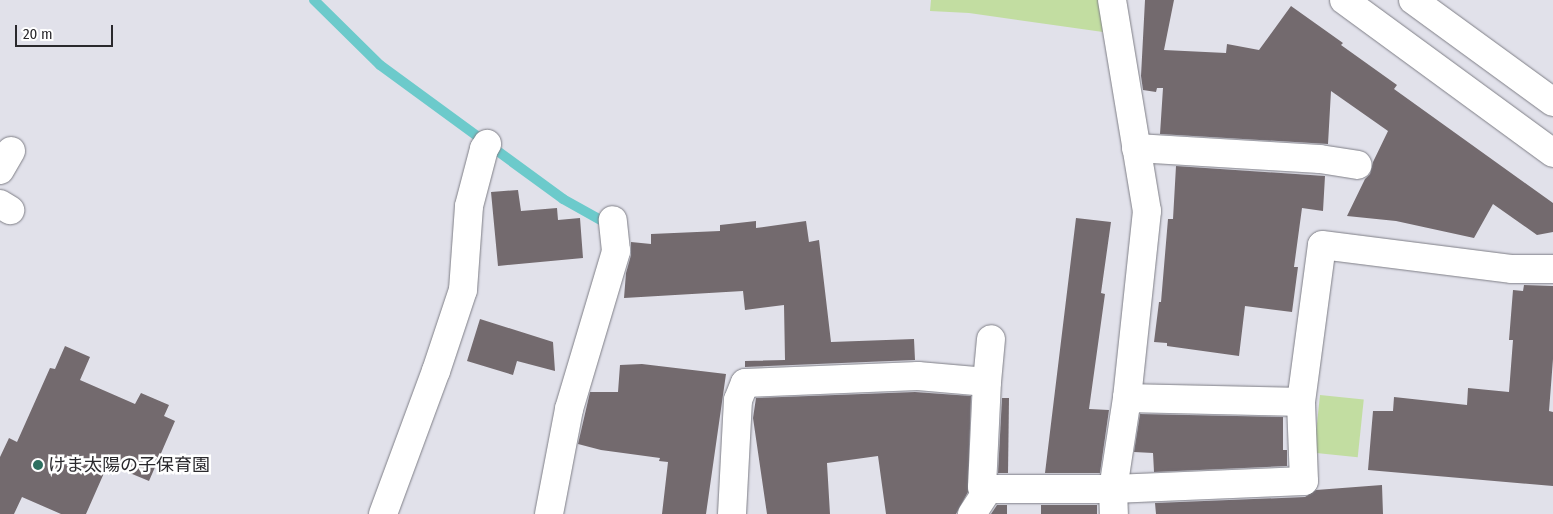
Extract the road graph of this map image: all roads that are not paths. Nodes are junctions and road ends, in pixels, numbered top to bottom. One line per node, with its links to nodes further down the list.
1 (1112, 0): 6 (street)
2 (1344, 0): 7 (street)
3 (1414, 0): 4 (street)
4 (1553, 102)
5 (487, 144): 17 (street)
6 (1136, 148): 8 (street); 13 (street)
7 (1553, 153)
8 (1358, 166)
9 (613, 220): 18 (street)
10 (1553, 269): 14 (street)
11 (992, 339): 12 (street)
12 (986, 382): 15 (street); 19 (street)
13 (1127, 398): 14 (street); 16 (street)
14 (1301, 402): 16 (street)
15 (988, 489): 16 (street); 20 (street)
16 (1114, 502)
17 (384, 514)
18 (549, 514)
19 (732, 514)
20 (972, 514)

